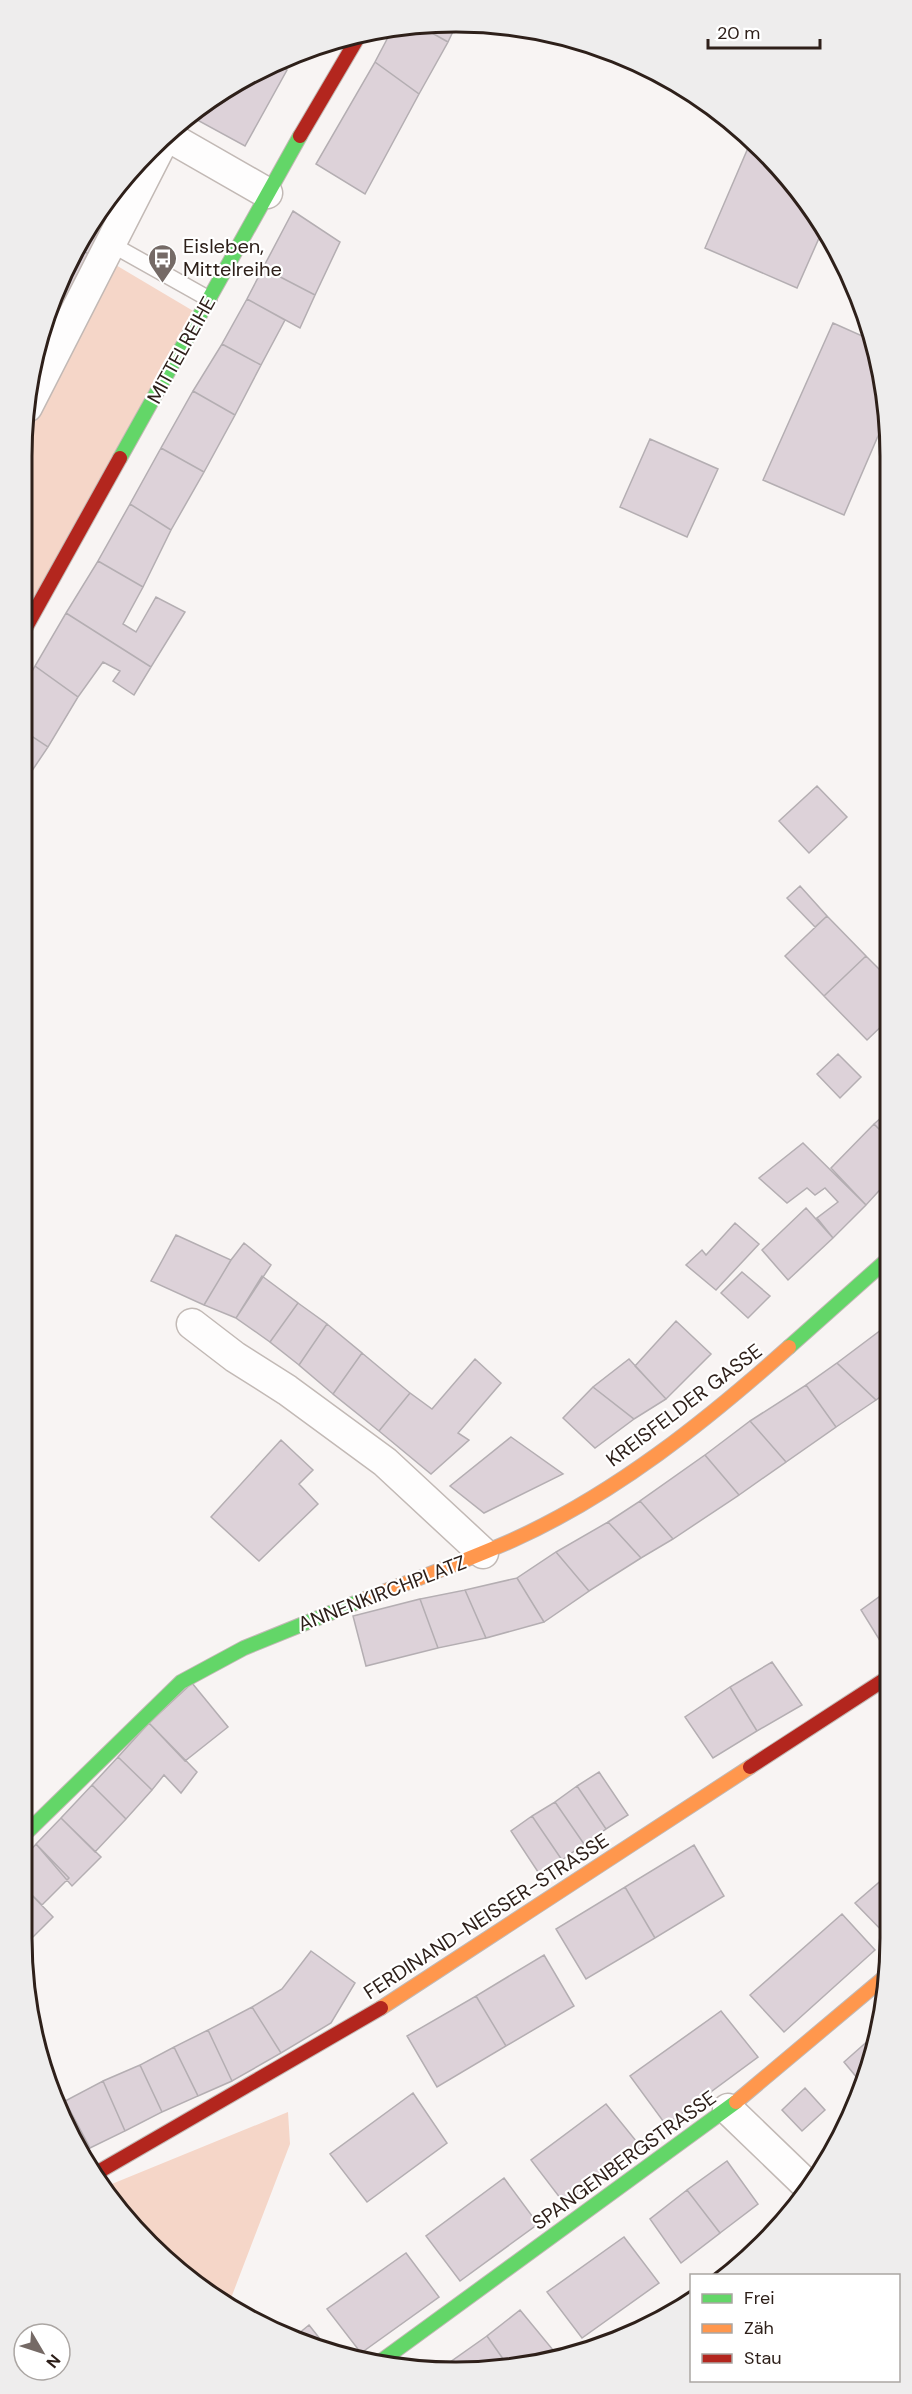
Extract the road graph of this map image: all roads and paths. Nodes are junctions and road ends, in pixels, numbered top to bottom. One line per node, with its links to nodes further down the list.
1 (354, 44): 4 (street, MITTELREIHE)
2 (174, 139): 4 (street)
3 (152, 160): 5 (street)
4 (267, 193): 6 (street, MITTELREIHE)
5 (111, 244): 6 (lane); 7 (street)
6 (209, 299): 8 (street, MITTELREIHE)
7 (38, 386)
8 (32, 616)
9 (880, 1266): 11 (street, KREISFELDER GASSE)
10 (192, 1324): 11 (street, ANNENKIRCHPLATZ)
11 (483, 1553): 13 (street, ANNENKIRCHPLATZ)
12 (880, 1683): 16 (street, FERDINAND-NEISSER-STRASSE)
13 (32, 1828)
14 (878, 1983): 15 (street, SPANGENBERGSTRASSE)
15 (728, 2109): 17 (street); 18 (street, SPANGENBERGSTRASSE)
16 (101, 2170)
17 (803, 2182)
18 (387, 2357)

